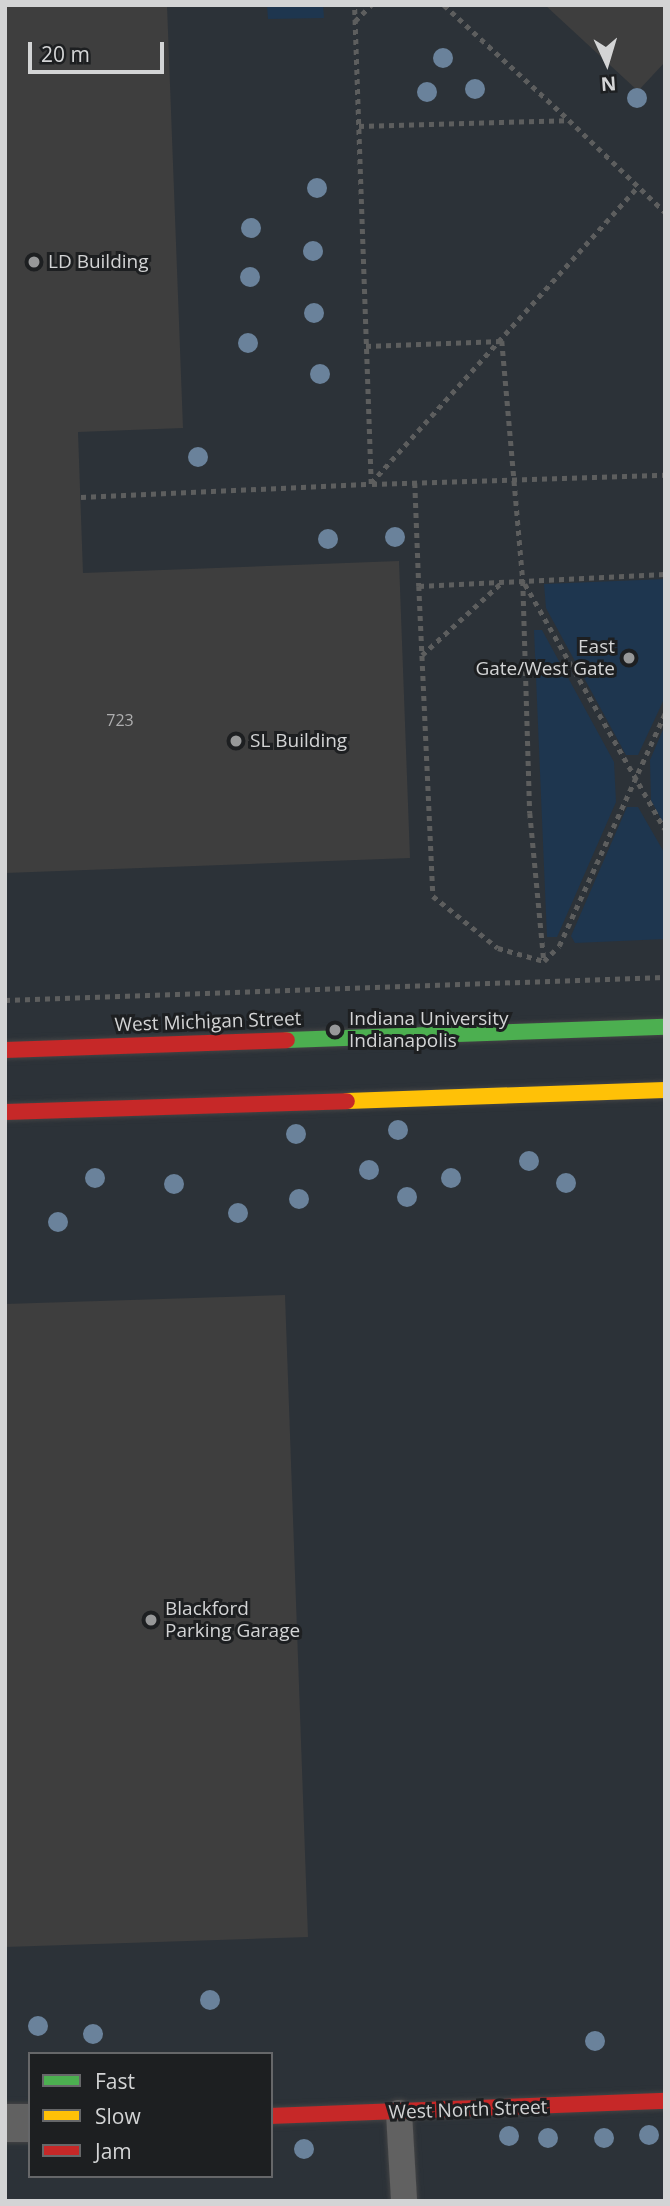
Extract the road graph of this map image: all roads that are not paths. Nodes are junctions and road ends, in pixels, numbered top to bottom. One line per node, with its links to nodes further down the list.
1 (665, 1027): 2 (main road, West Michigan Street)
2 (5, 1050)
3 (665, 1090): 4 (main road)
4 (5, 1112)
5 (665, 2101): 6 (main road, West North Street)
6 (399, 2113): 7 (main road, West North Street); 10 (lane)
7 (273, 2116)
8 (5, 2123): 9 (street)
9 (28, 2123)
10 (404, 2201)

